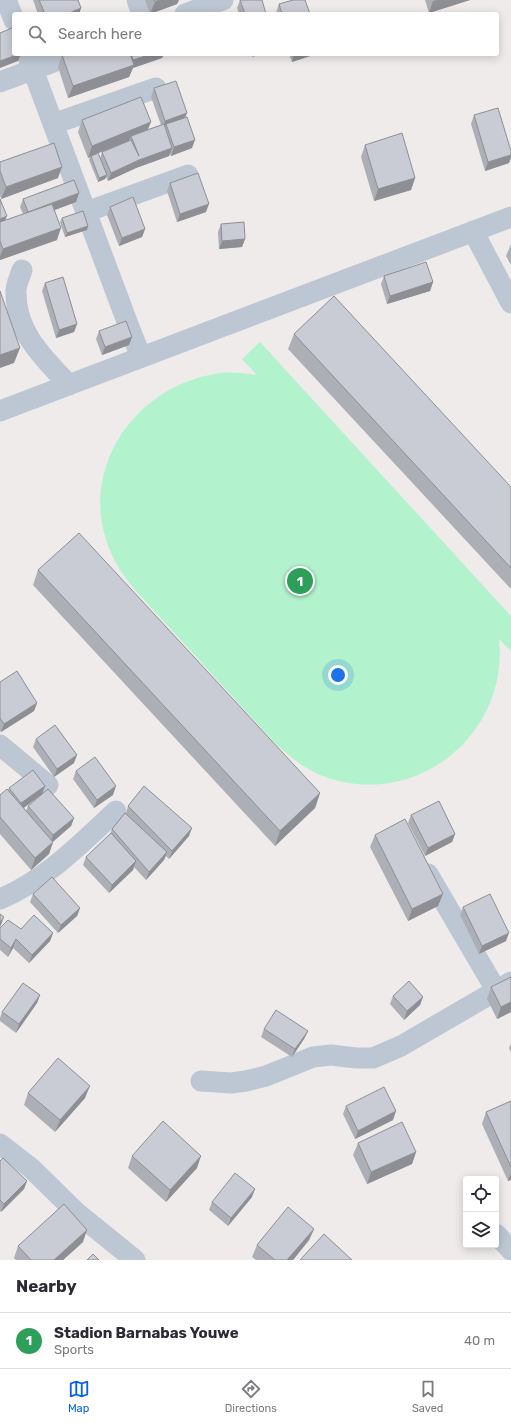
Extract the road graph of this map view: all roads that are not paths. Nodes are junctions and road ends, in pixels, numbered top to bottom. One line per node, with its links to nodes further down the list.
1 (6, 0): 6 (street)
2 (137, 0): 4 (street)
3 (223, 0): 5 (street)
4 (141, 12)
5 (190, 12)
6 (12, 16)
7 (12, 22): 8 (street)
8 (0, 27)
9 (64, 56): 10 (street)
10 (30, 62): 11 (street); 13 (street)
11 (0, 82)
12 (156, 88): 13 (street)
13 (53, 124): 15 (street)
14 (188, 175): 15 (street)
15 (86, 212): 20 (street)
16 (511, 218): 17 (street)
17 (473, 231): 19 (street); 20 (street)
18 (22, 270): 21 (street)
19 (511, 303)
20 (141, 357): 21 (street)
21 (69, 385): 22 (street)
22 (0, 411)
23 (0, 745): 24 (street)
24 (48, 785)
25 (116, 811): 27 (street)
26 (418, 857): 28 (street)
27 (0, 899)
28 (504, 986): 29 (street)
29 (201, 1081)
30 (0, 1144): 33 (street)
31 (499, 1237): 32 (street)
32 (511, 1250)
33 (135, 1260)

